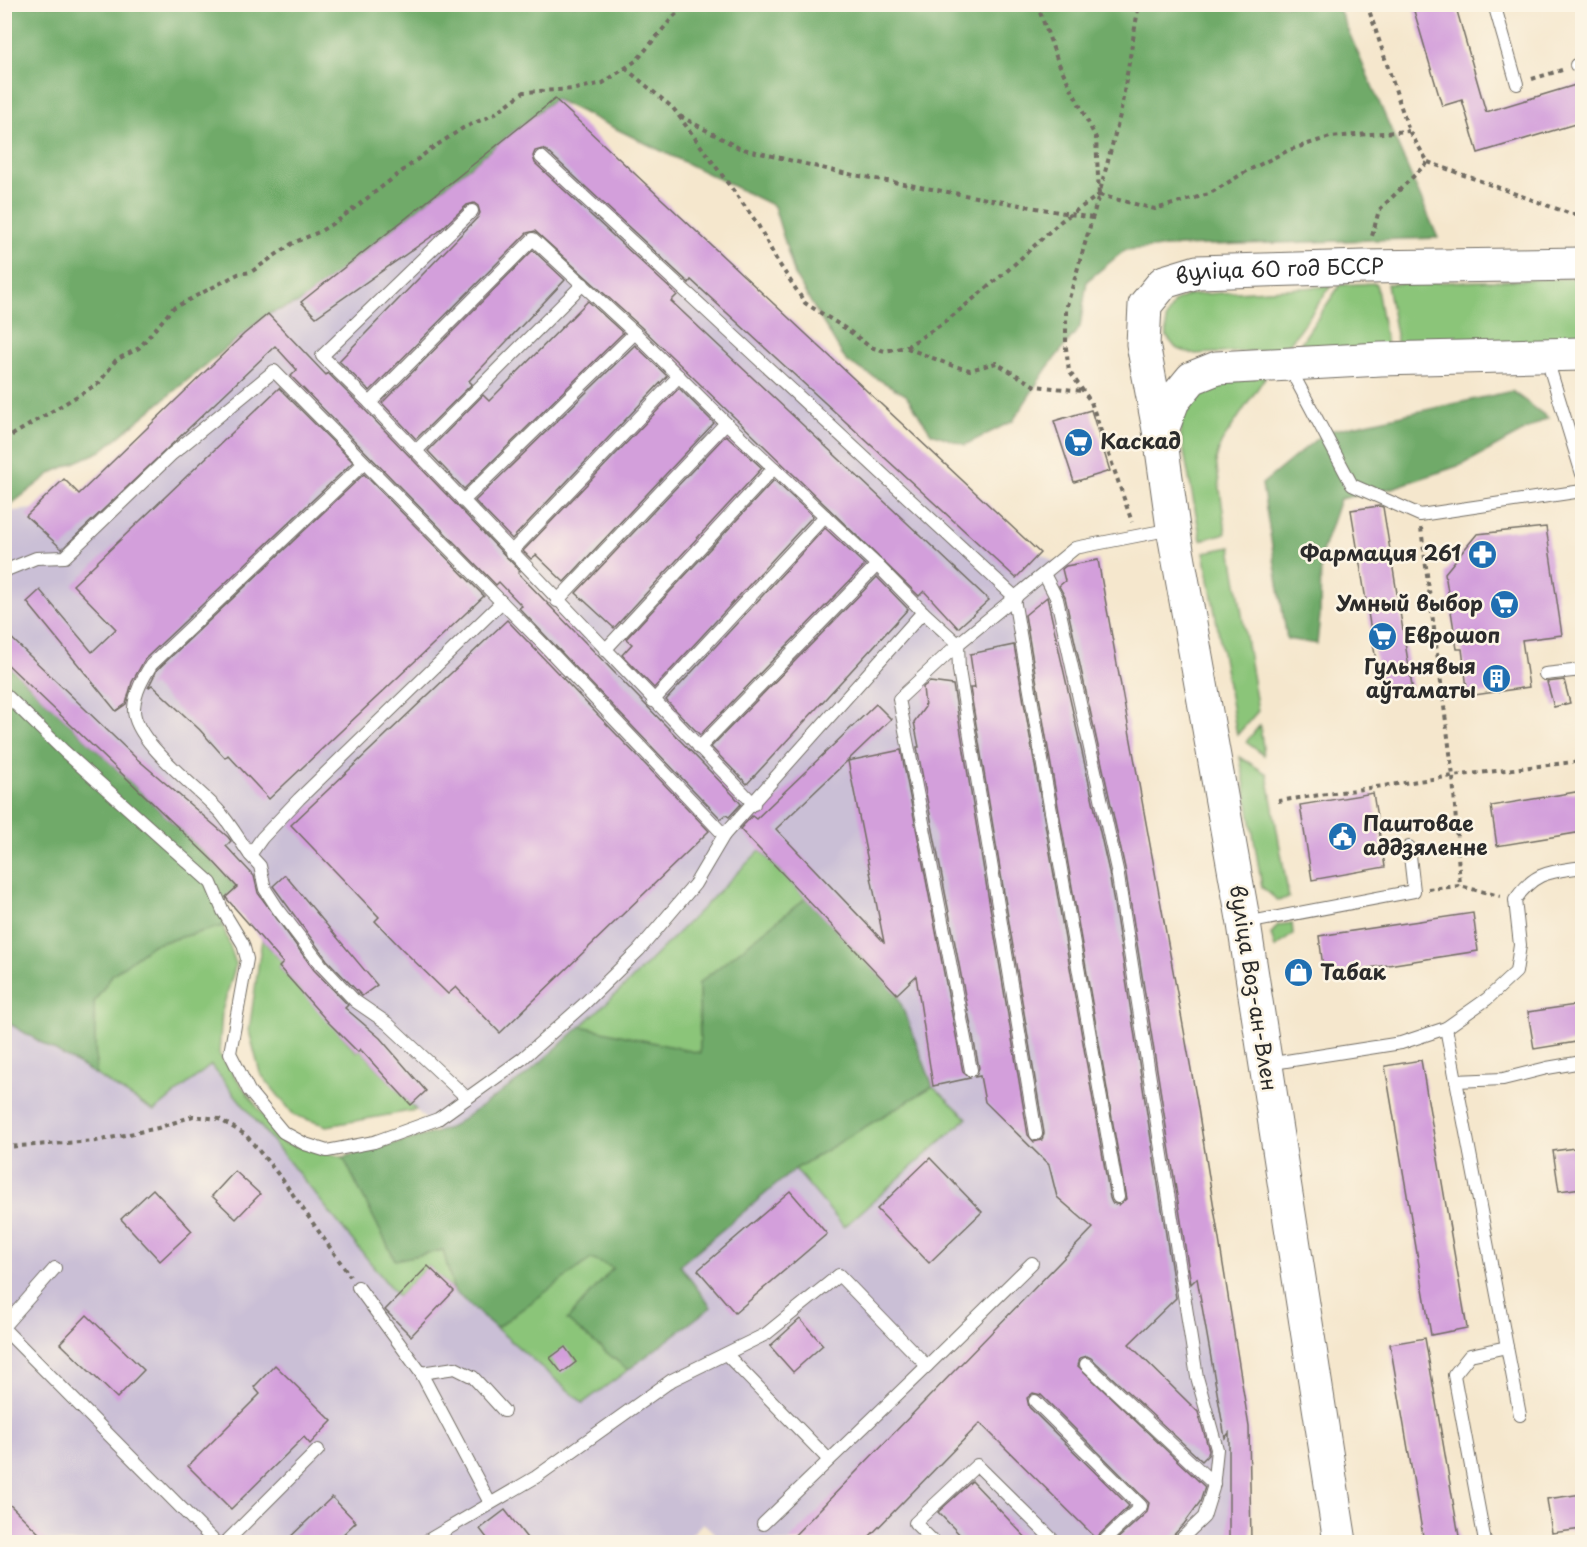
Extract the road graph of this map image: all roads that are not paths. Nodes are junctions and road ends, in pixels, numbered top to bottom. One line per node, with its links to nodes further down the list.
1 (1494, 4): 2 (lane)
2 (1517, 84)
3 (541, 157): 27 (lane)
4 (472, 211): 12 (lane)
5 (1582, 264): 14 (main road, вуліца 60 год БССР)
6 (583, 284): 7 (lane); 12 (lane); 15 (lane)
7 (635, 333): 10 (lane); 20 (lane)
8 (1582, 354): 9 (main road)
9 (1546, 355): 14 (main road); 18 (lane)
10 (679, 376): 13 (lane); 23 (lane)
11 (1296, 380): 19 (lane)
12 (370, 403): 15 (lane)
13 (726, 423): 17 (lane); 28 (lane)
14 (1160, 435): 22 (main road, вуліца Воз-ан-Влен)
15 (416, 451): 20 (lane)
16 (364, 463): 25 (lane); 29 (lane); 41 (lane)
17 (774, 468): 21 (lane); 32 (lane)
18 (1582, 474)
19 (1582, 491)
20 (463, 501): 23 (lane)
21 (825, 516): 24 (lane); 36 (lane)
22 (1173, 528): 26 (lane); 43 (main road, вуліца Воз-ан-Влен)
23 (511, 552): 28 (lane)
24 (877, 565): 30 (lane); 37 (lane)
25 (4, 571)
26 (1044, 574): 27 (lane); 66 (lane)
27 (1015, 599): 31 (lane); 51 (lane)
28 (557, 601): 32 (lane)
29 (502, 602): 39 (lane); 41 (lane)
30 (923, 612): 31 (lane); 38 (lane)
31 (958, 644): 47 (lane); 50 (lane)
32 (605, 650): 36 (lane)
33 (1582, 670): 34 (lane)
34 (1545, 674)
35 (4, 693): 49 (lane)
36 (653, 701): 37 (lane)
37 (699, 748): 38 (lane)
38 (754, 804): 39 (lane)
39 (724, 835): 49 (lane)
40 (1409, 847): 43 (lane)
41 (250, 855): 49 (lane)
42 (1582, 867): 44 (lane)
43 (1244, 924): 46 (main road, вуліца Воз-ан-Влен)
44 (1446, 1028): 46 (lane); 48 (lane)
45 (1582, 1062): 48 (lane)
46 (1266, 1065): 76 (main road, вуліца Воз-ан-Влен)
47 (971, 1070)
48 (1456, 1081): 56 (lane)
49 (467, 1098)
50 (1036, 1134)
51 (1118, 1197)
52 (1032, 1263): 59 (lane)
53 (55, 1268): 55 (lane)
54 (358, 1287): 60 (lane)
55 (4, 1328): 69 (lane)
56 (1507, 1347): 63 (lane); 77 (lane)
57 (726, 1354): 59 (lane); 65 (lane); 67 (lane)
58 (1086, 1364): 66 (lane)
59 (927, 1366): 65 (lane)
60 (421, 1373): 62 (lane); 67 (lane)
61 (1035, 1401): 74 (lane)
62 (504, 1411)
63 (1520, 1415)
64 (318, 1450): 70 (lane)
65 (829, 1460): 68 (lane)
66 (1214, 1484): 75 (lane)
67 (490, 1503): 71 (lane)
68 (763, 1524)
69 (215, 1542)
70 (226, 1542)
71 (425, 1542)
72 (934, 1542): 73 (lane)
73 (1055, 1542)
74 (1103, 1542)
75 (1178, 1542)
76 (1340, 1542)
77 (1485, 1542)

